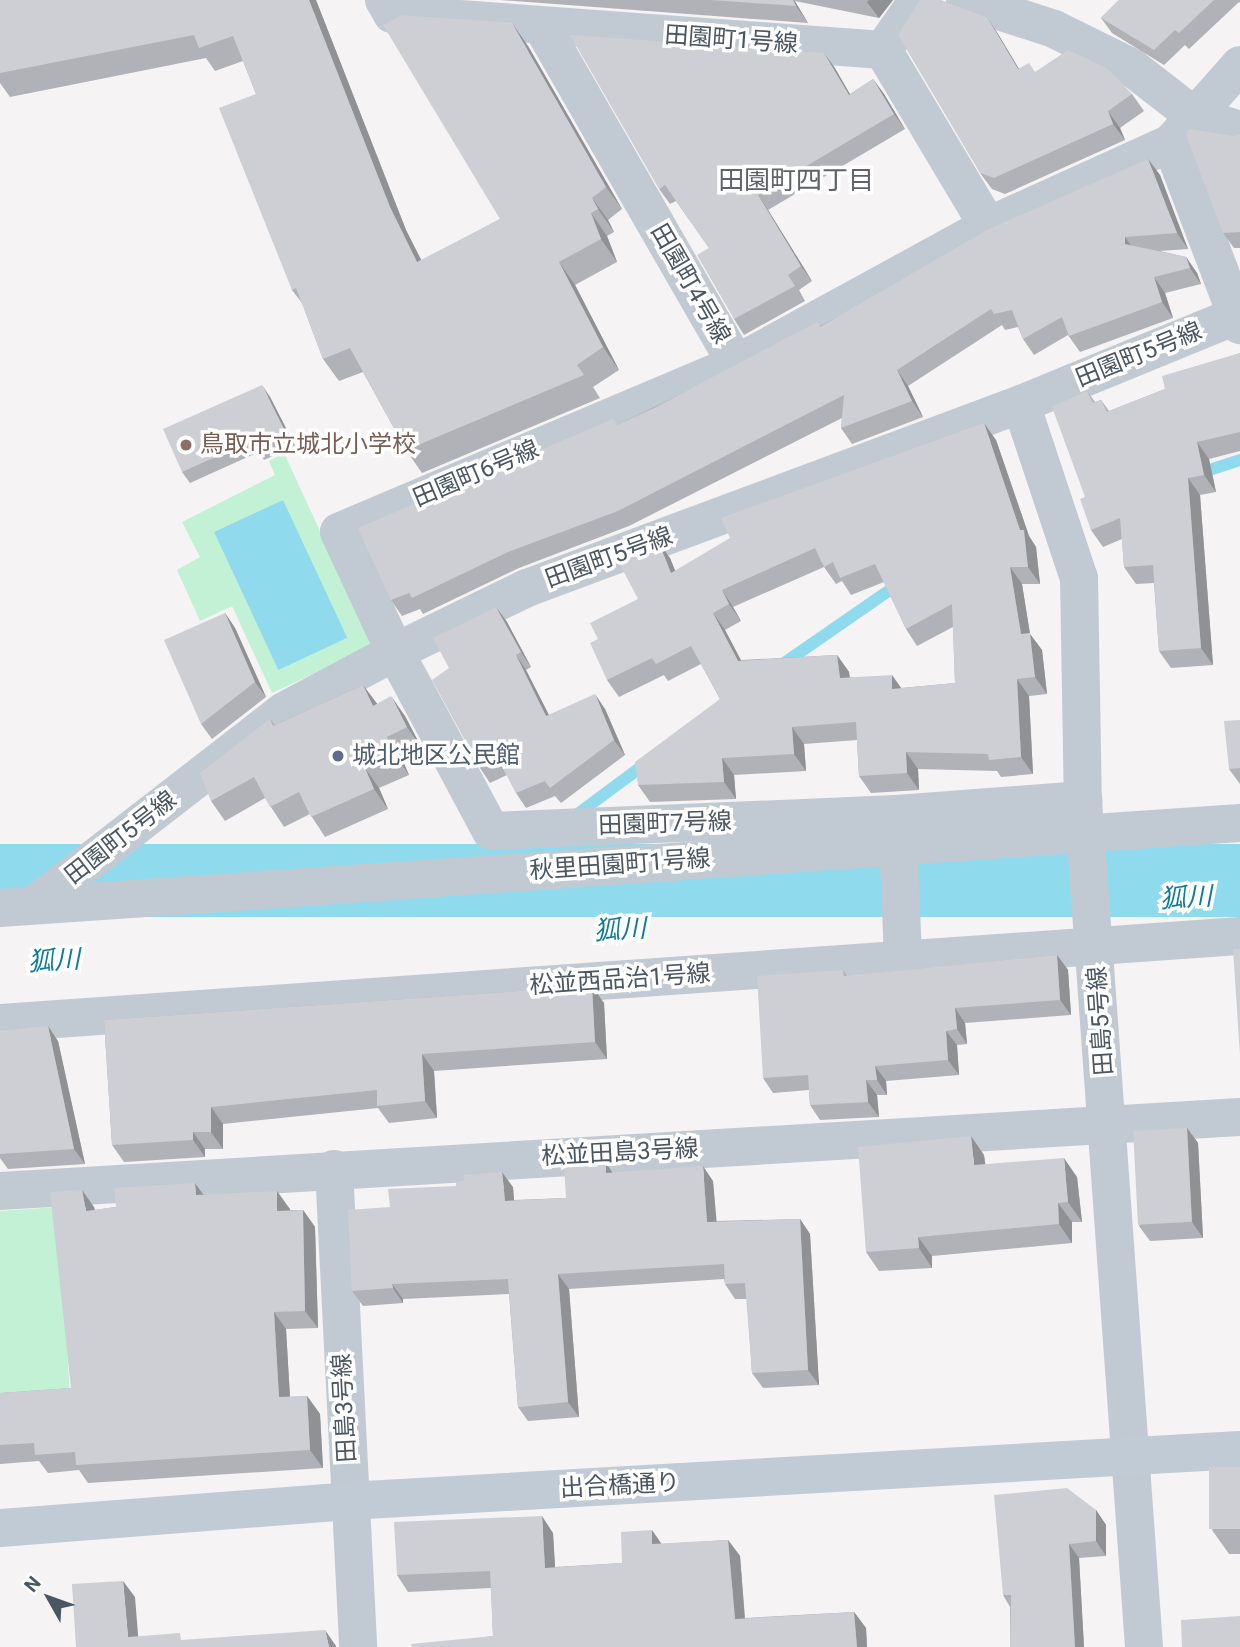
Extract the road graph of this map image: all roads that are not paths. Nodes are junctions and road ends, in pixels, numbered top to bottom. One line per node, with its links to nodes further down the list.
1 (384, 0): 4 (street, 田園町1号線)
2 (918, 0): 5 (street)
3 (965, 0): 7 (street)
4 (543, 28): 5 (street, 田園町1号線); 11 (street, 田園町4号線)
5 (883, 50): 9 (street)
6 (1240, 65): 7 (street)
7 (1182, 129): 8 (street); 9 (street, 田園町4号線); 10 (street)
8 (1240, 130)
9 (988, 226): 11 (street, 田園町4号線)
10 (1239, 318): 12 (street, 田園町5号線)
11 (736, 364): 13 (street, 田園町6号線)
12 (1021, 404): 13 (street, 田園町5号線); 15 (street, 田島5号線)
13 (395, 652): 16 (street, 田園町7号線); 17 (street, 田園町5号線)
14 (1240, 823): 15 (street)
15 (1085, 826): 16 (street); 19 (street, 田島5号線)
16 (897, 841): 17 (street, 秋里田園町1号線); 20 (street)
17 (17, 906)
18 (1240, 936): 19 (street, 松並西品治1号線)
19 (1095, 939): 20 (street, 松並西品治1号線); 23 (street, 田島5号線)
20 (902, 949): 21 (street, 松並西品治1号線)
21 (0, 1023)
22 (1240, 1117): 23 (street, 松並田島3号線)
23 (1109, 1125): 24 (street, 松並田島3号線); 27 (street, 田島5号線)
24 (334, 1169): 25 (street, 松並田島3号線); 28 (street, 田島3号線)
25 (0, 1191)
26 (1240, 1450): 27 (street, 出合橋通り)
27 (1133, 1457): 28 (street, 出合橋通り); 31 (street, 田島5号線)
28 (349, 1502): 29 (street, 出合橋通り); 30 (street, 田島3号線)
29 (0, 1528)
30 (358, 1647)
31 (1144, 1647)

